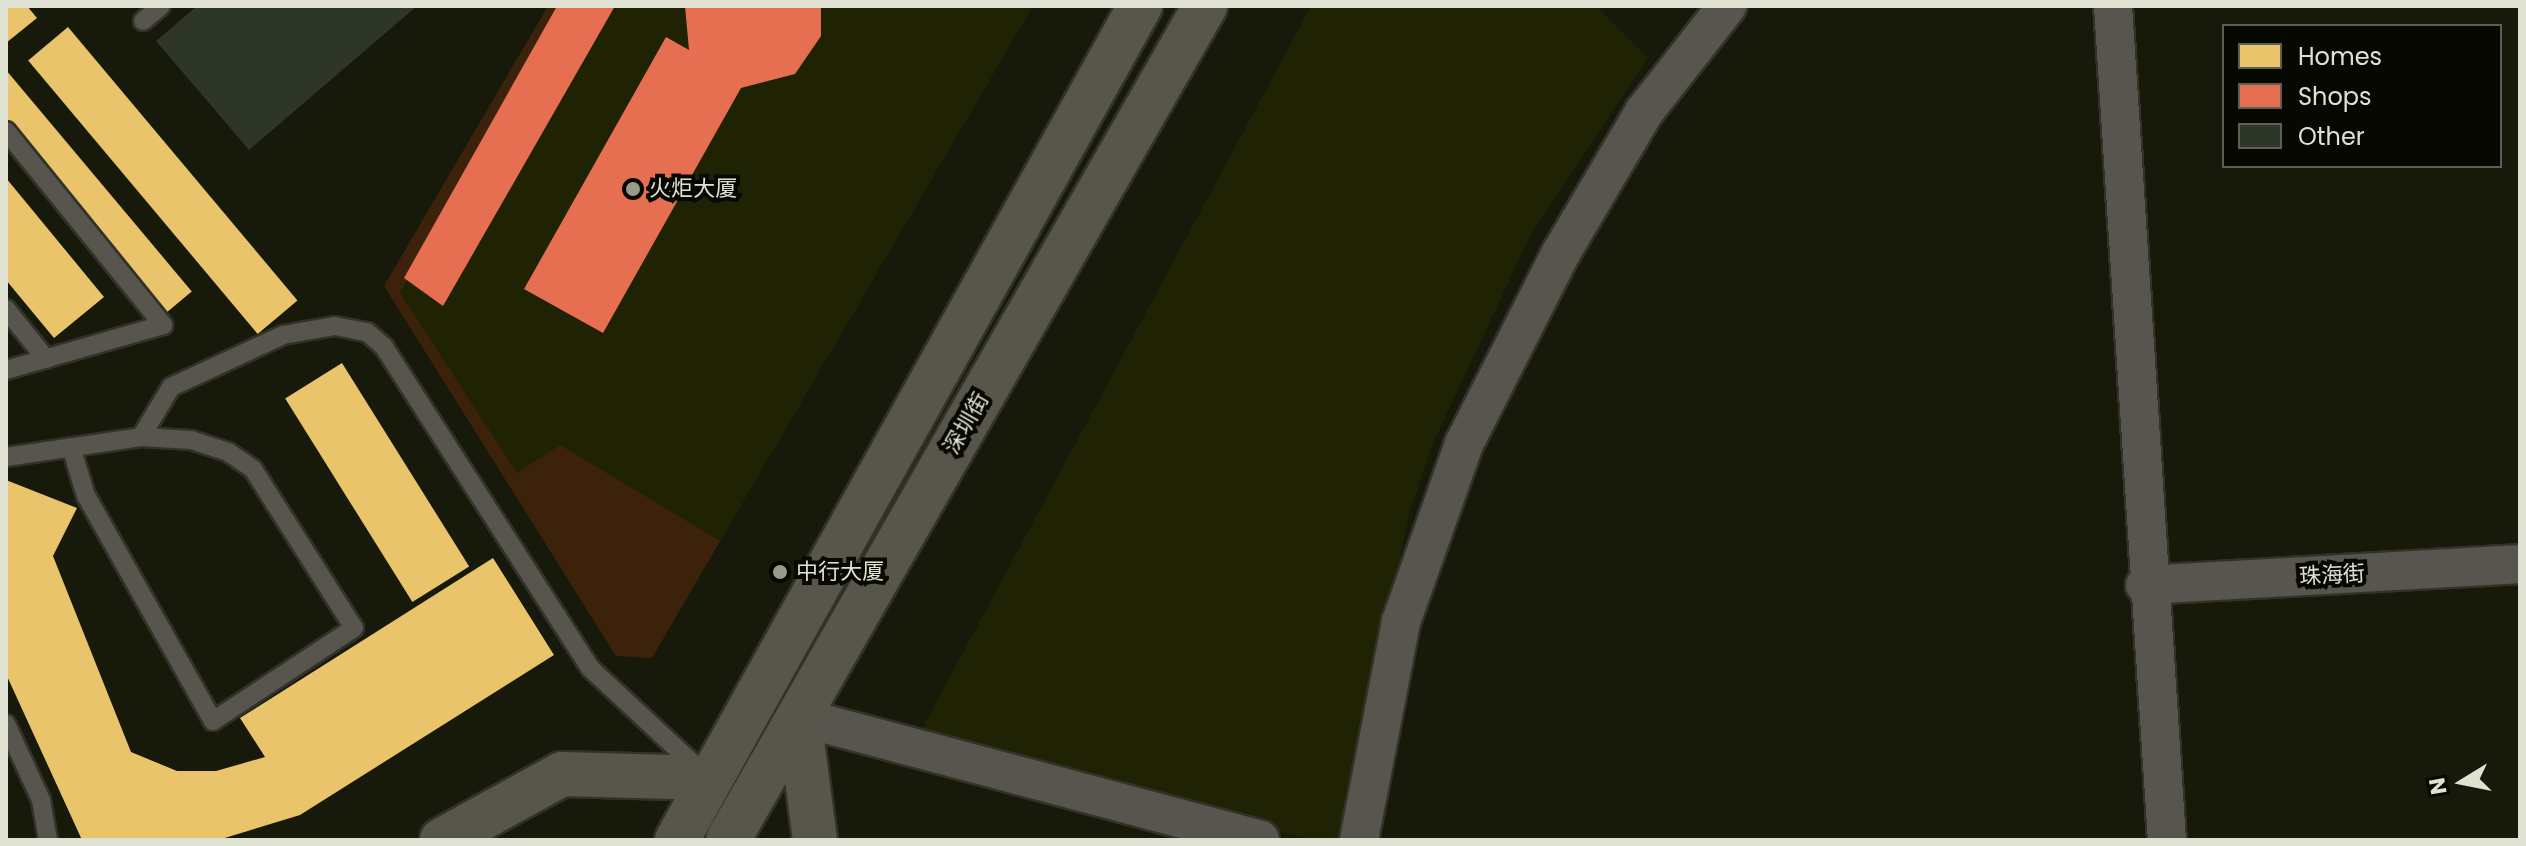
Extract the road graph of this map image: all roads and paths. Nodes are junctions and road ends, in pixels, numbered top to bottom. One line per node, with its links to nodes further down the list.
1 (161, 6): 6 (lane)
2 (1140, 6): 18 (main road)
3 (1205, 6): 16 (main road, 深圳街)
4 (1727, 6): 25 (street)
5 (2113, 6): 15 (street)
6 (143, 21)
7 (6, 131): 9 (lane)
8 (6, 309): 9 (lane)
9 (46, 359): 10 (lane)
10 (6, 370)
11 (141, 437): 12 (lane); 12 (lane); 18 (lane)
12 (71, 447): 13 (lane)
13 (6, 457)
14 (2520, 564): 15 (street, 珠海街)
15 (2145, 585): 26 (street)
16 (799, 717): 22 (main road, 深圳街); 23 (main road); 24 (street)
17 (6, 724): 19 (lane)
18 (709, 778): 20 (main road); 21 (main road)
19 (48, 840)
20 (442, 840)
21 (677, 840)
22 (728, 840)
23 (815, 840)
24 (1260, 840)
25 (1359, 840)
26 (2167, 840)

